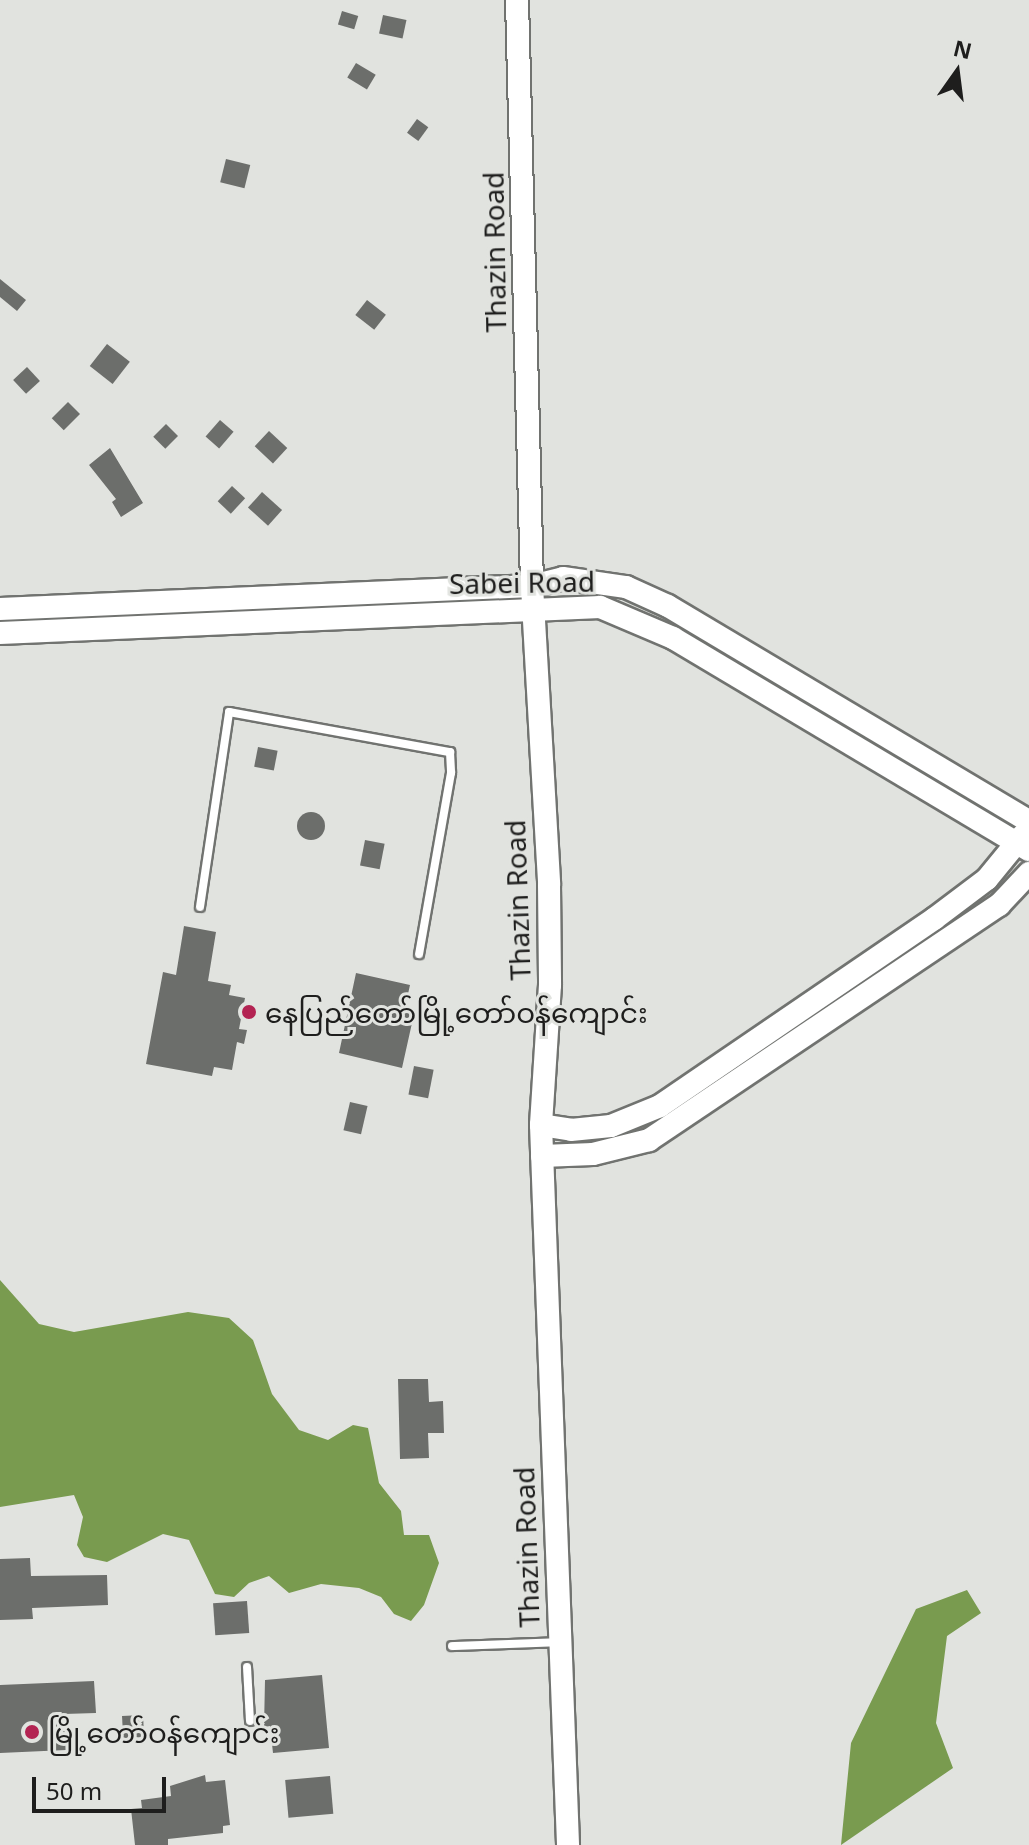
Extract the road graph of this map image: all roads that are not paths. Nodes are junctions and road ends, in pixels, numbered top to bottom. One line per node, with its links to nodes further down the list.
1 (517, 0): 2 (street, Thazin Road)
2 (532, 586): 3 (street, Sabei Road); 4 (street, Thazin Road); 6 (street, Sabei Road)
3 (0, 609)
4 (534, 609): 5 (street, Sabei Road); 7 (street, Sabei Road); 11 (street, Thazin Road)
5 (0, 633)
6 (1029, 822): 7 (street)
7 (1023, 848): 11 (street)
8 (1029, 873): 12 (street)
9 (200, 907): 10 (lane)
10 (419, 954)
11 (541, 1125): 12 (street, Thazin Road)
12 (542, 1156): 13 (street, Thazin Road)
13 (560, 1642): 14 (lane); 17 (street, Thazin Road)
14 (452, 1646)
15 (247, 1667): 16 (lane)
16 (250, 1721)
17 (568, 1845)

